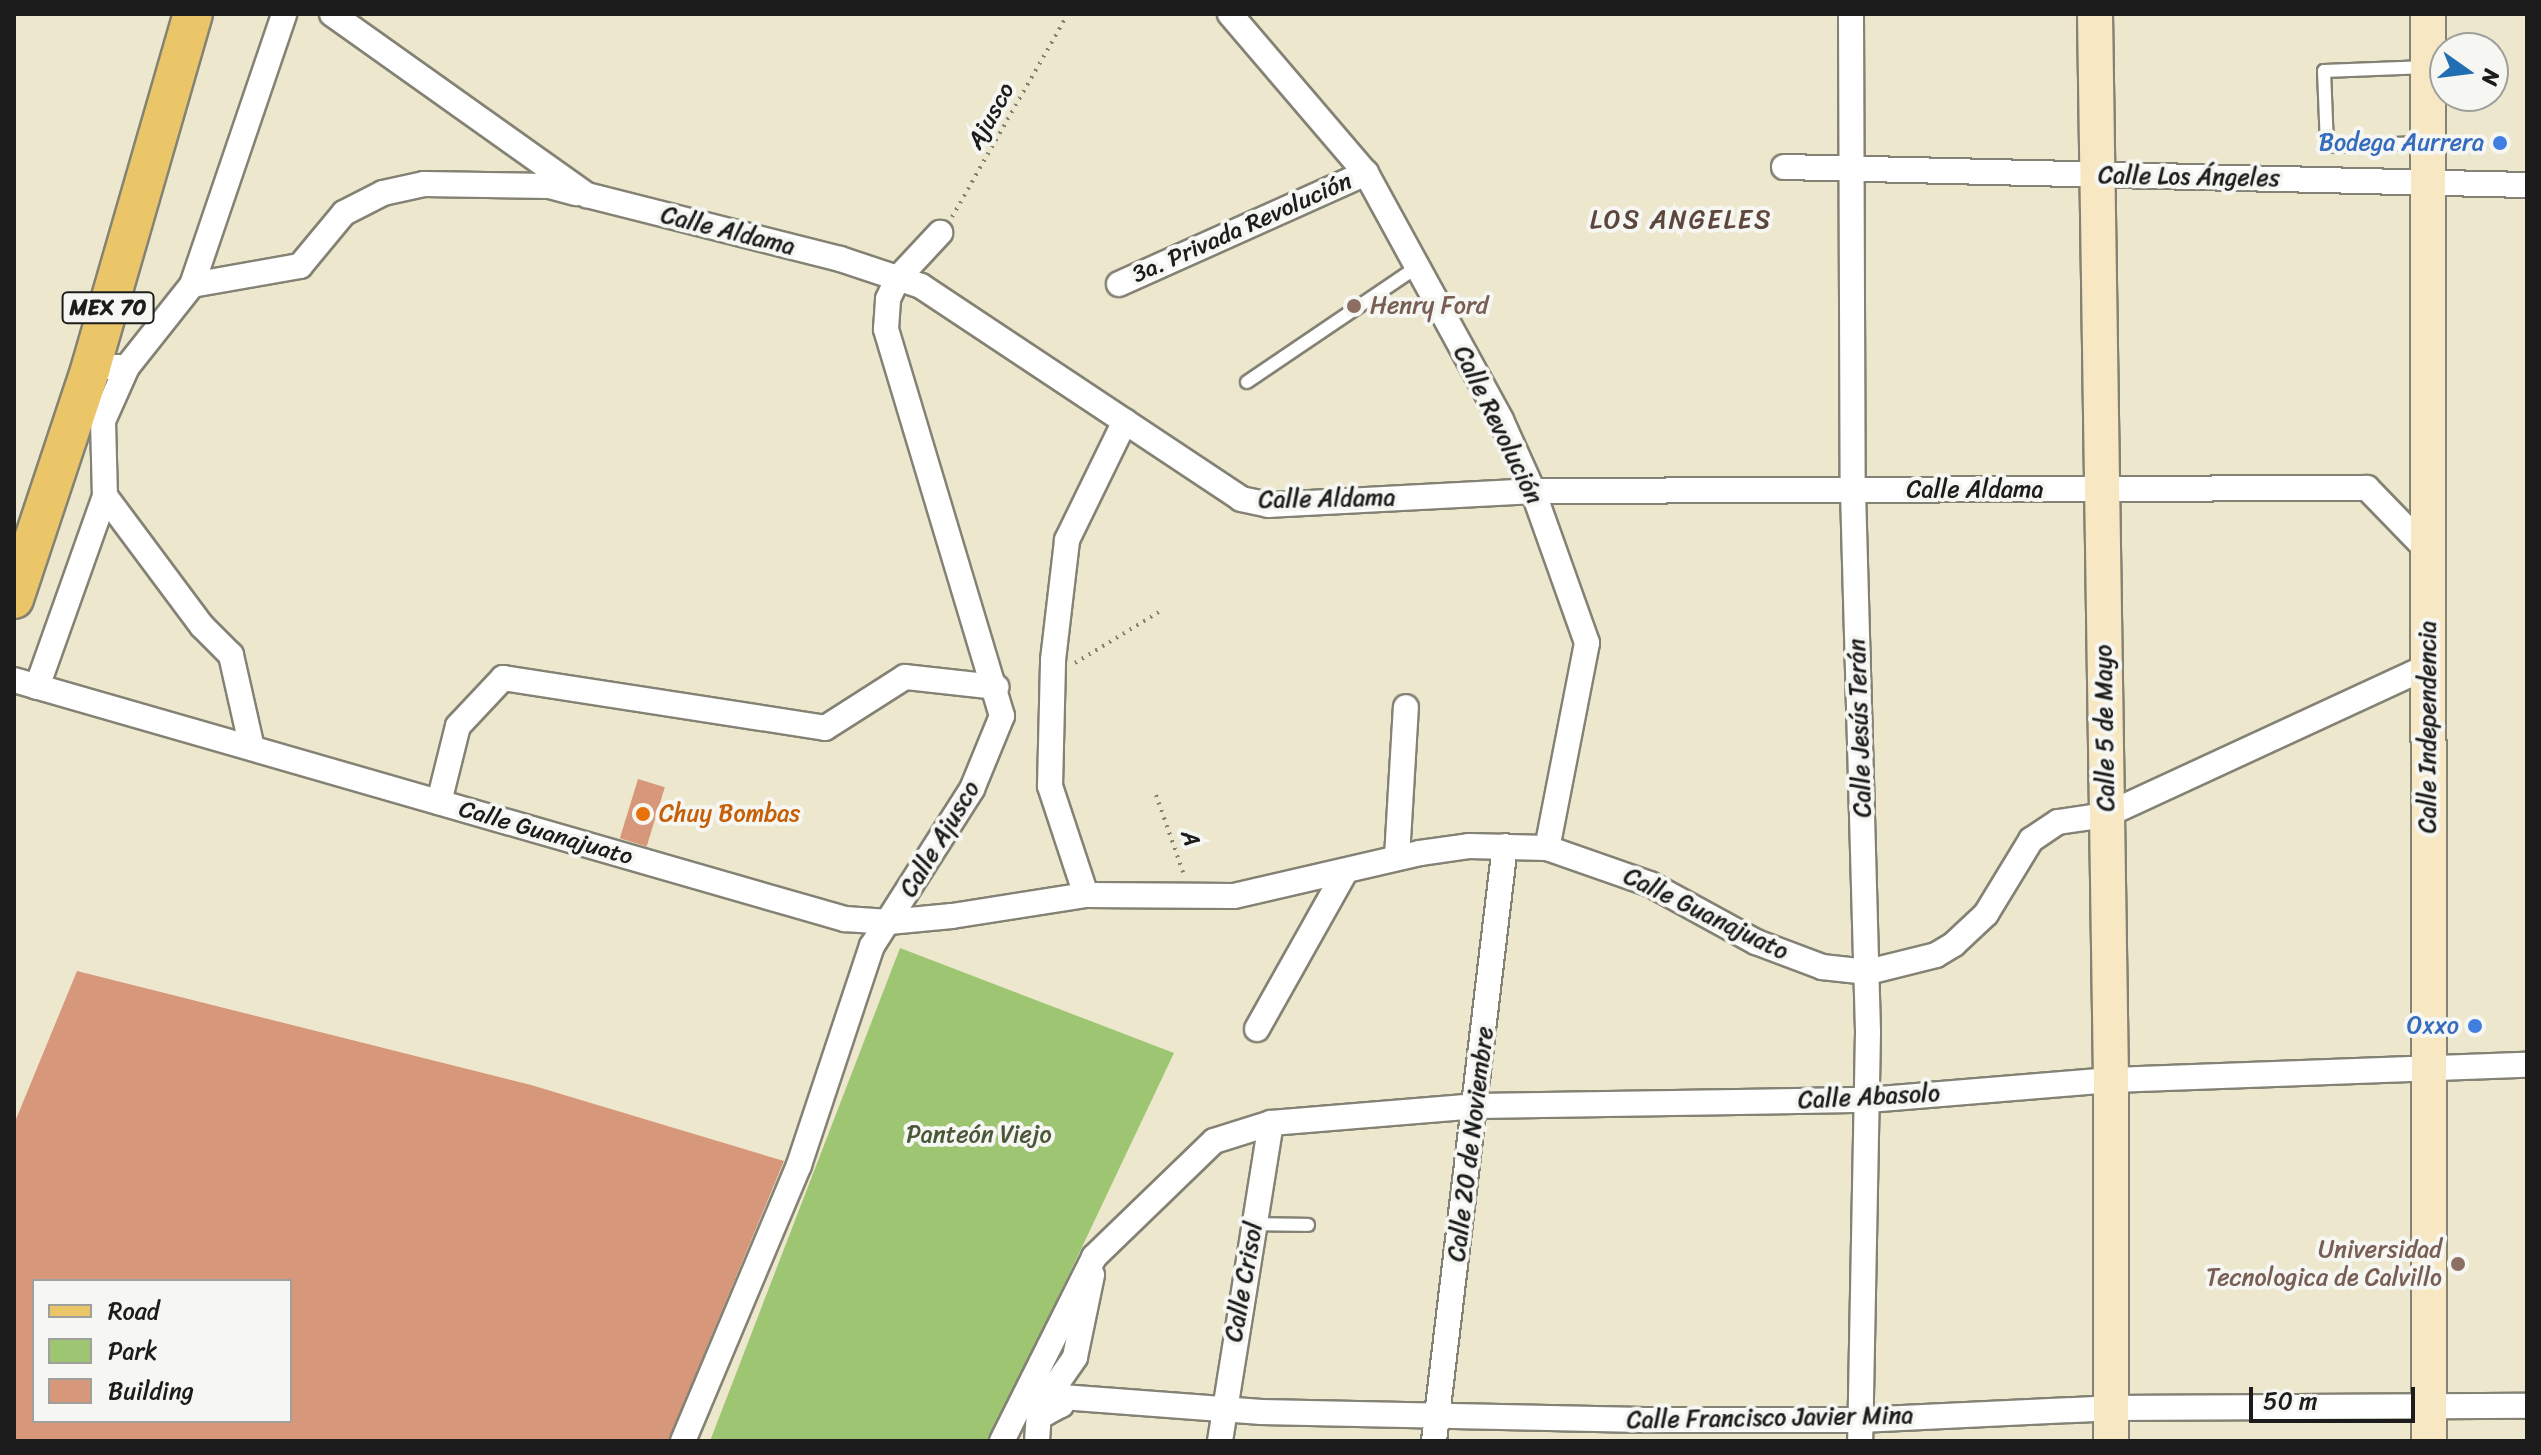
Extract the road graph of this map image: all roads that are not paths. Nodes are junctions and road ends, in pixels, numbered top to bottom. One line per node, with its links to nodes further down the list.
1 (193, 14): 23 (main road, MEX 70)
2 (284, 14): 22 (street)
3 (332, 14): 17 (street, Calle Aldama)
4 (1230, 14): 13 (street, Calle Revolución)
5 (1851, 14): 12 (street, Calle Jesús Terán)
6 (2095, 14): 14 (main road, Calle 5 de Mayo)
7 (2428, 14): 8 (main road, Calle Independencia)
8 (2429, 67): 10 (lane)
9 (2430, 112): 10 (main road, Calle Independencia)
10 (2430, 143): 15 (main road, Calle Independencia)
11 (1784, 167): 12 (street, Calle Los Ángeles)
12 (1850, 171): 14 (street, Calle Los Ángeles); 28 (street, Calle Jesús Terán)
13 (1366, 173): 19 (street, Calle Revolución); 21 (street, 3a. Privada Revolución)
14 (2098, 177): 15 (street, Calle Los Ángeles); 26 (main road, Calle 5 de Mayo)
15 (2431, 179): 16 (street, Calle Los Ángeles); 30 (main road, Calle Independencia)
16 (2527, 185)
17 (587, 195): 20 (street, Calle Aldama); 22 (street)
18 (940, 233): 20 (street, Calle Ajusco)
19 (1417, 267): 24 (lane); 27 (street, Calle Revolución)
20 (898, 278): 25 (street, Calle Aldama); 34 (street, Calle Ajusco)
21 (1119, 284)
22 (192, 285): 23 (street)
23 (109, 367): 29 (street); 31 (main road, MEX 70)
24 (1247, 382)
25 (1125, 421): 27 (street, Calle Aldama); 43 (street)
26 (2101, 489): 28 (street, Calle Aldama); 30 (street, Calle Aldama); 38 (main road, Calle 5 de Mayo)
27 (1533, 491): 28 (street, Calle Aldama); 40 (street, Calle Revolución)
28 (1853, 491): 45 (street, Calle Jesús Terán)
29 (105, 496): 33 (street); 36 (street)
30 (2430, 553): 32 (main road, Calle Independencia)
31 (16, 586)
32 (2428, 666): 38 (street, Calle Guanajuato); 48 (main road, Calle Independencia)
33 (26, 683): 36 (street, Calle Guanajuato)
34 (996, 687): 37 (street); 44 (street, Calle Ajusco)
35 (1406, 707): 41 (street)
36 (252, 748): 37 (street, Calle Guanajuato)
37 (439, 802): 44 (street, Calle Guanajuato)
38 (2106, 815): 45 (street, Calle Guanajuato); 49 (main road, Calle 5 de Mayo)
39 (1505, 846): 40 (street, Calle Guanajuato); 41 (street, Calle Guanajuato); 51 (street, Calle 20 de Noviembre)
40 (1547, 848): 45 (street, Calle Guanajuato)
41 (1397, 857): 42 (street, Calle Guanajuato)
42 (1345, 872): 43 (street, Calle Guanajuato); 46 (street)
43 (1086, 895): 44 (street, Calle Guanajuato)
44 (889, 922): 64 (street, Calle Ajusco)
45 (1868, 972): 50 (street, Calle Jesús Terán)
46 (1257, 1029)
47 (2527, 1065): 48 (street, Calle Abasolo)
48 (2428, 1068): 49 (street, Calle Abasolo); 57 (main road, Calle Independencia)
49 (2111, 1080): 50 (street, Calle Abasolo); 61 (main road, Calle 5 de Mayo)
50 (1868, 1100): 51 (street, Calle Abasolo); 62 (street, Calle Jesús Terán)
51 (1477, 1106): 52 (street, Calle Abasolo); 60 (street, Calle 20 de Noviembre)
52 (1271, 1123): 53 (street, Calle Crisol); 55 (street, Calle Abasolo)
53 (1253, 1224): 54 (lane); 59 (street, Calle Crisol)
54 (1308, 1225)
55 (1094, 1257): 56 (street); 65 (street)
56 (1059, 1391): 59 (street, Calle Francisco Javier Mina); 66 (street)
57 (2430, 1404): 58 (street, Calle Francisco Javier Mina); 61 (street, Calle Francisco Javier Mina); 69 (main road, Calle Independencia)
58 (2527, 1406)
59 (1222, 1409): 60 (street, Calle Francisco Javier Mina); 67 (street, Calle Crisol)
60 (1435, 1413): 63 (street, Calle Francisco Javier Mina); 68 (street, Calle 20 de Noviembre)
61 (2111, 1424): 62 (street, Calle Francisco Javier Mina)
62 (1860, 1430): 63 (street, Calle Francisco Javier Mina)
63 (1644, 1431)
64 (683, 1441)
65 (1002, 1441)
66 (1037, 1441)
67 (1220, 1441)
68 (1434, 1441)
69 (2429, 1441)

